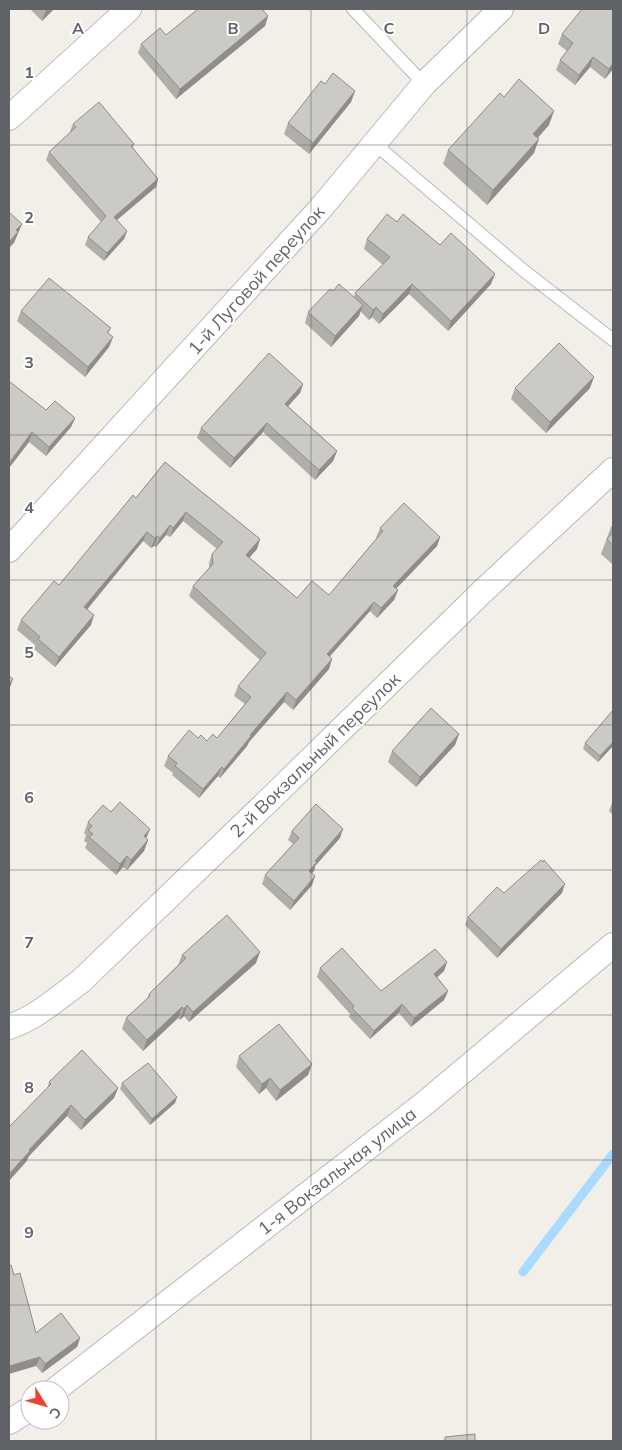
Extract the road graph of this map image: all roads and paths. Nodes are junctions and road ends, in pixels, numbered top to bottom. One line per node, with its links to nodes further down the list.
1 (129, 9): 5 (street)
2 (353, 9): 4 (lane)
3 (501, 9): 4 (street, 1-й Луговой переулок)
4 (424, 84): 6 (street, 1-й Луговой переулок)
5 (9, 118)
6 (375, 144): 7 (lane); 9 (street, 1-й Луговой переулок)
7 (613, 340)
8 (613, 470): 11 (street, 2-й Вокзальный переулок)
9 (9, 550)
10 (613, 946): 12 (street, 1-я Вокзальная улица)
11 (9, 1027)
12 (68, 1380)
13 (20, 1415): 14 (street)
14 (9, 1422)

